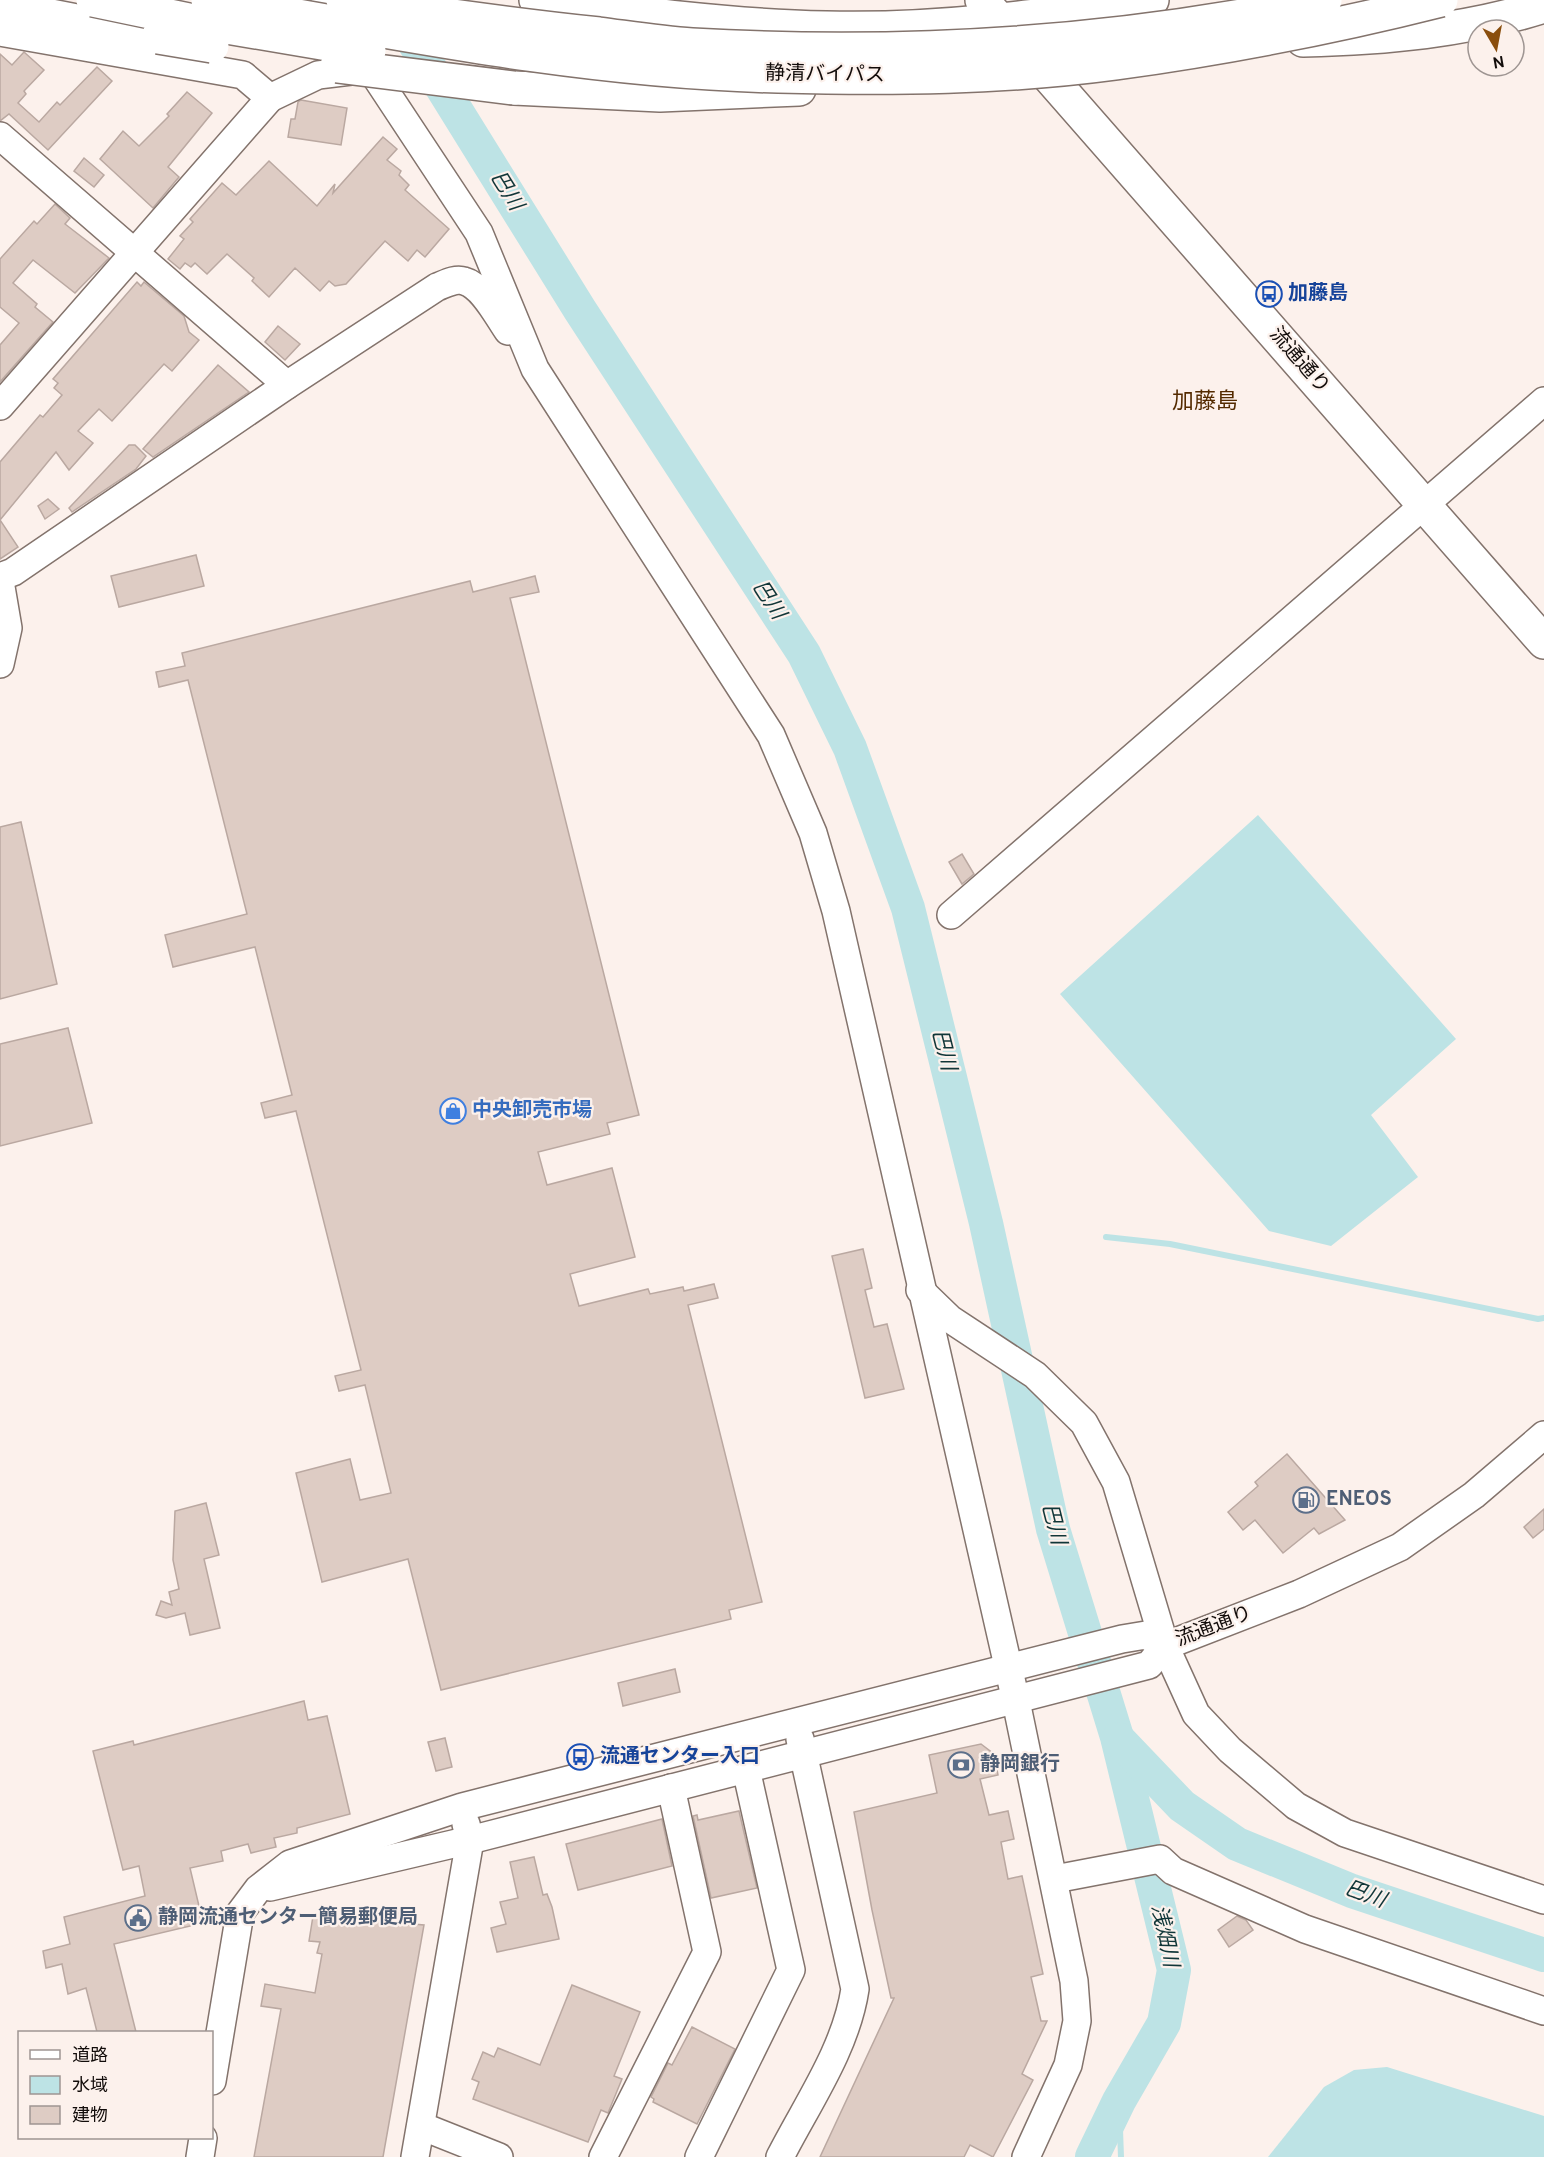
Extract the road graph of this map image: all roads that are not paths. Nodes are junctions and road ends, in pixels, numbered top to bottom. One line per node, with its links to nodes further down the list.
1 (93, 0): 17 (main road, bridge)
2 (208, 0): 8 (main road, 静清バイパス, bridge)
3 (325, 0): 15 (street)
4 (343, 0): 7 (main road, 静清バイパス, bridge)
5 (536, 0): 12 (main road)
6 (1152, 0): 12 (main road)
7 (1325, 0)
8 (1441, 0)
9 (1481, 0): 14 (main road)
10 (0, 6): 17 (main road, bridge)
11 (1544, 6): 14 (main road)
12 (992, 10): 16 (main road, 流通通り)
13 (0, 32): 18 (street)
14 (1290, 40): 16 (main road)
15 (369, 68): 18 (street); 21 (street)
16 (1049, 76): 17 (main road); 25 (main road, 流通通り)
17 (509, 80)
18 (270, 98): 20 (street)
19 (0, 136): 20 (street)
20 (136, 253): 22 (street); 24 (street)
21 (535, 369): 22 (street); 31 (street)
22 (287, 385): 26 (street)
23 (1544, 401): 25 (street)
24 (0, 405)
25 (1424, 505): 28 (main road, 流通通り); 30 (street)
26 (0, 577)
27 (0, 581): 29 (street)
28 (1544, 642)
29 (1, 657)
30 (951, 915)
31 (920, 1290): 33 (street); 34 (street)
32 (1544, 1435): 33 (street, 流通通り)
33 (1165, 1646): 34 (street); 35 (street); 44 (street, 流通通り)
34 (1008, 1670): 35 (street); 36 (street)
35 (1016, 1701): 37 (street); 42 (street)
36 (796, 1723): 37 (street); 40 (street)
37 (803, 1755): 38 (street); 54 (street)
38 (746, 1769): 39 (street); 53 (street)
39 (671, 1788): 41 (street); 52 (street)
40 (462, 1807): 41 (street); 43 (street)
41 (470, 1840): 43 (street); 47 (street)
42 (1055, 1879): 45 (street); 55 (street)
43 (258, 1889): 46 (street)
44 (1544, 1900)
45 (1544, 2011)
46 (213, 2074)
47 (421, 2126): 50 (street); 51 (street)
48 (203, 2139): 49 (street)
49 (200, 2157)
50 (415, 2157)
51 (499, 2157)
52 (603, 2157)
53 (699, 2157)
54 (780, 2157)
55 (1026, 2157)

